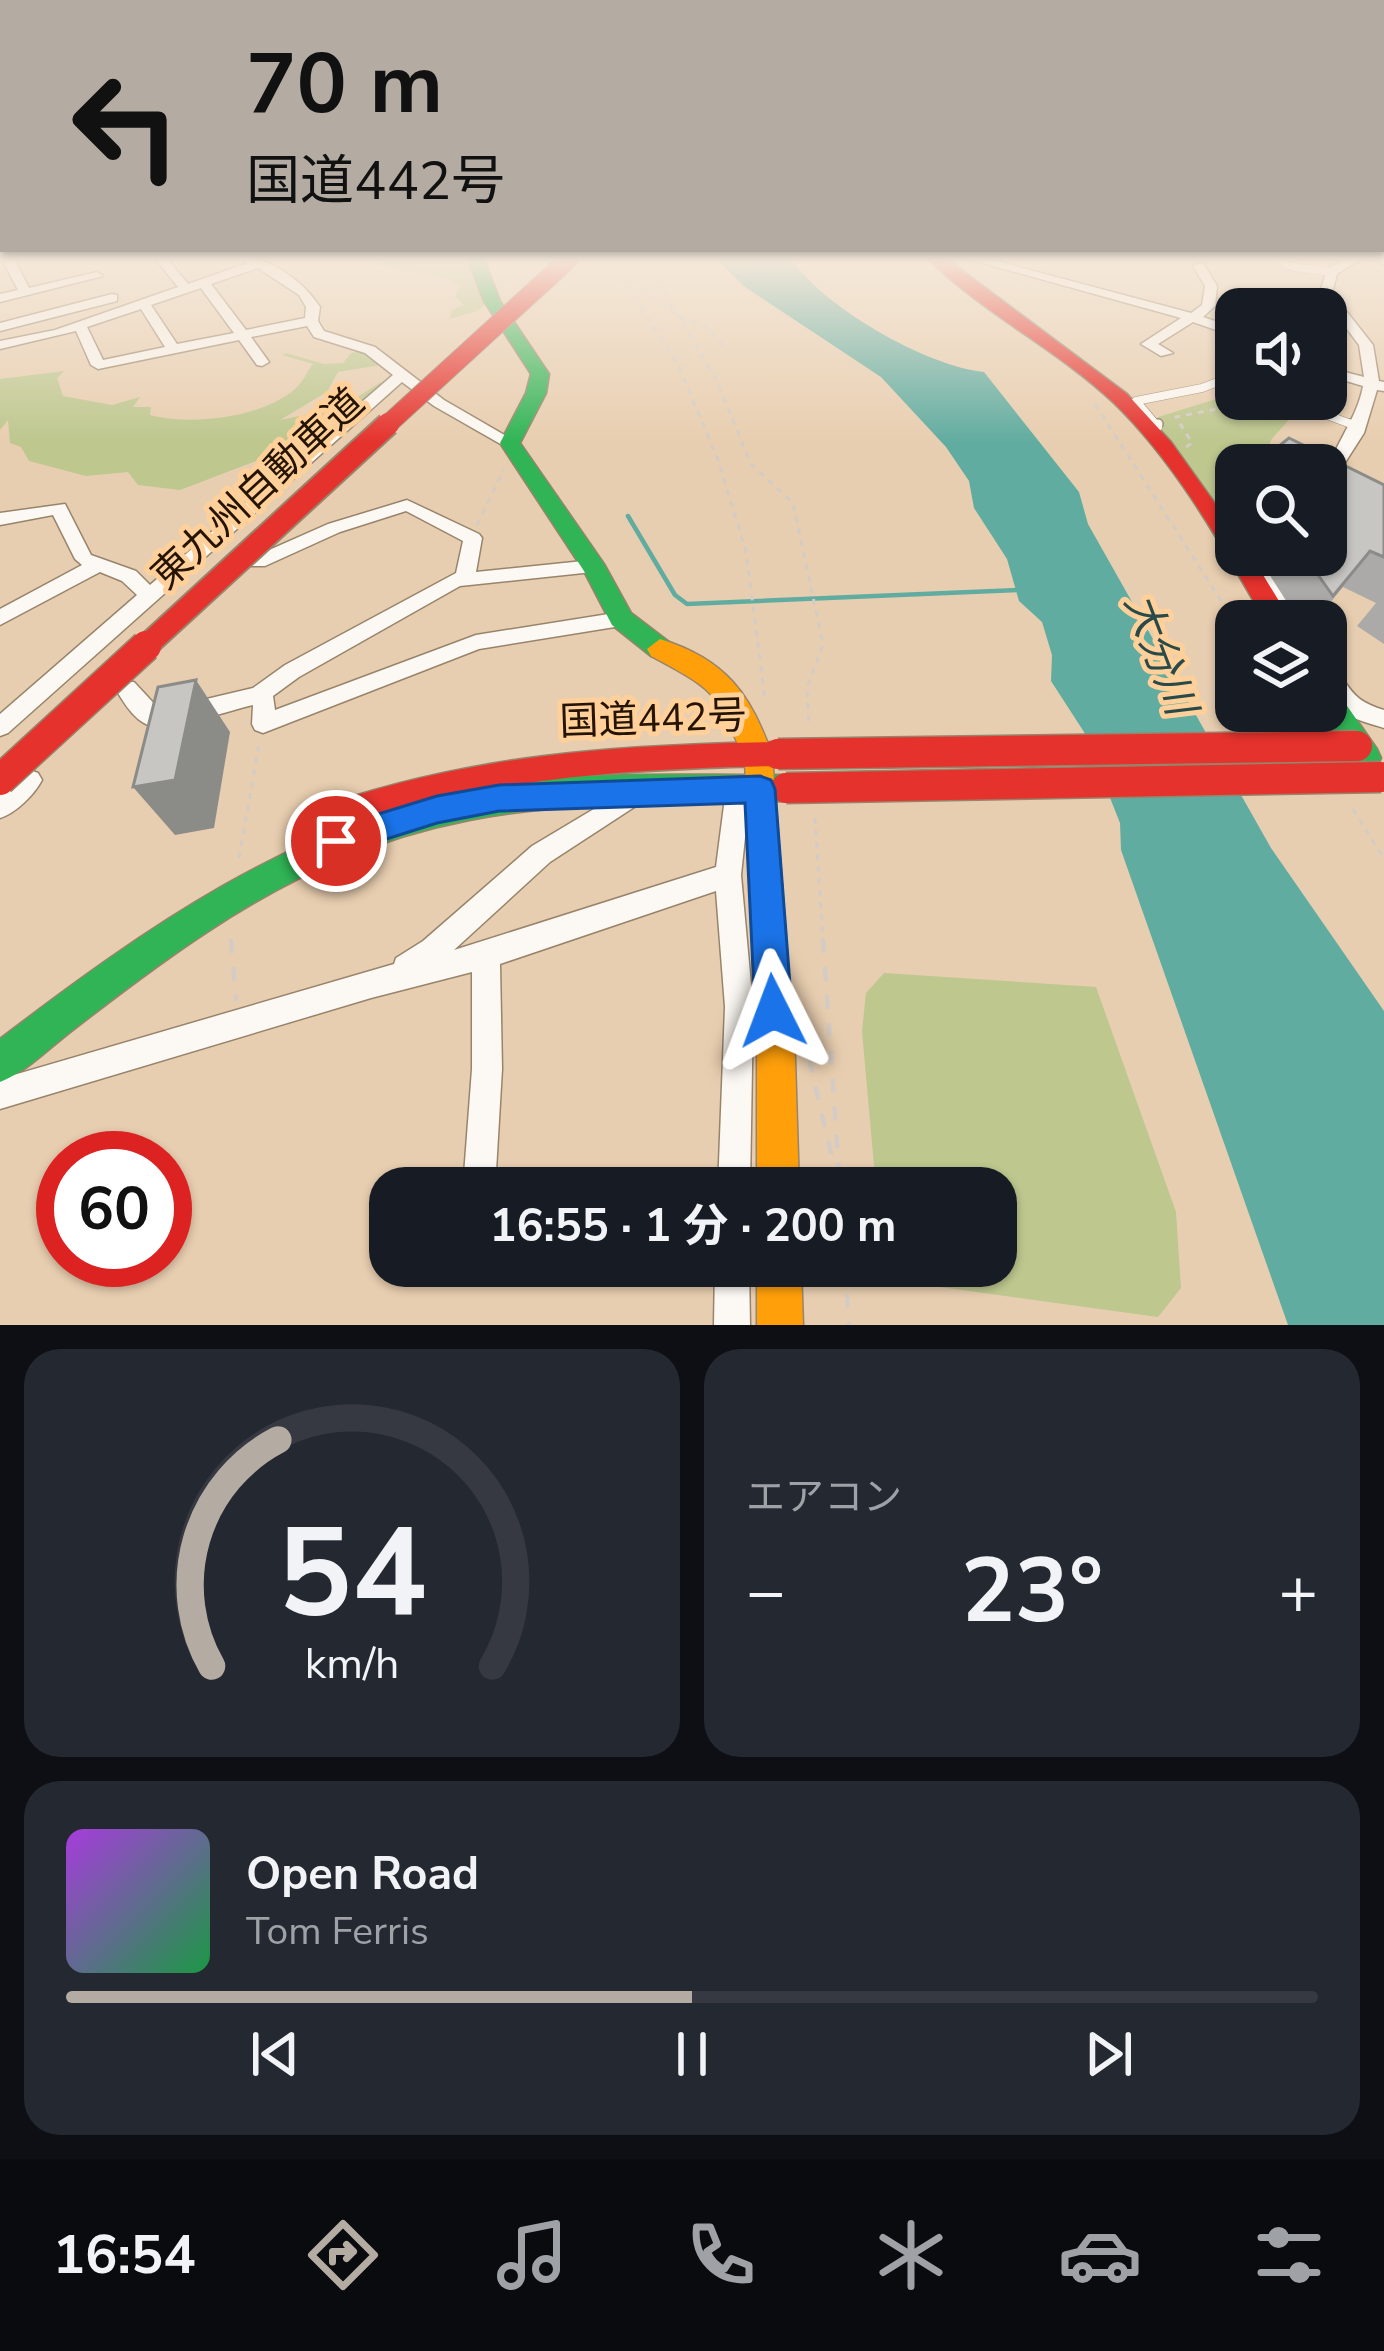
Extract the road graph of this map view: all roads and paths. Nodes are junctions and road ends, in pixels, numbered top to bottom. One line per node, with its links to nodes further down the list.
1 (680, 318): 54 (path)
2 (32, 319): 17 (street)
3 (100, 319): 15 (street)
4 (154, 319): 21 (street)
5 (233, 319): 18 (street)
6 (483, 319): 57 (main road, 東九州自動車道)
7 (503, 319): 59 (main road, 東九州自動車道, bridge)
8 (506, 319): 16 (main road)
9 (649, 319): 50 (path)
10 (682, 319): 20 (path)
11 (1018, 319): 33 (main road)
12 (1189, 319): 22 (street)
13 (1347, 319): 27 (street)
14 (311, 321): 18 (street); 24 (street)
15 (80, 326): 19 (street); 21 (street)
16 (511, 326): 28 (street); 35 (main road)
17 (0, 327)
18 (245, 335): 21 (street); 23 (street)
19 (0, 345)
20 (725, 349)
21 (174, 350)
22 (1166, 353)
23 (262, 362)
24 (401, 374): 28 (street); 43 (street)
25 (1347, 378): 27 (street)
26 (1215, 383): 33 (lane)
27 (1381, 387): 32 (street)
28 (431, 397): 35 (street); 39 (street)
29 (1090, 398): 44 (path)
30 (1215, 407): 33 (path)
31 (1340, 420): 32 (lane)
32 (1362, 428): 34 (street)
33 (1162, 440): 36 (main road)
34 (1347, 450)
35 (508, 454): 38 (path); 41 (main road)
36 (1215, 511)
37 (0, 518): 40 (street)
38 (472, 538): 39 (street); 42 (street)
39 (258, 562): 47 (street)
40 (98, 565): 43 (street); 45 (street)
41 (592, 566): 42 (street); 46 (main road)
42 (465, 577): 48 (street)
43 (149, 595): 53 (street)
44 (1220, 600)
45 (0, 618)
46 (621, 619): 48 (street); 56 (main road)
47 (126, 688): 48 (street); 63 (street)
48 (259, 695)
49 (1347, 704): 51 (street)
50 (767, 708)
51 (1384, 719)
52 (1347, 720): 55 (main road)
53 (0, 727)
54 (809, 732)
55 (1371, 746): 56 (main road, 国道442号, bridge); 58 (main road)
56 (767, 754): 60 (main road); 67 (main road, 国道442号)
57 (0, 755)
58 (1383, 778): 60 (main road, 国道442号, bridge)
59 (0, 780)
60 (761, 789): 61 (main road, 国道442号); 64 (street); 72 (main road)
61 (639, 792): 66 (street); 68 (main road, 国道442号)
62 (814, 798): 73 (path)
63 (0, 808)
64 (728, 874): 65 (street); 71 (street)
65 (486, 956): 66 (street); 70 (street)
66 (371, 984): 69 (street)
67 (0, 1036)
68 (0, 1063)
69 (0, 1094)
70 (480, 1167)
71 (735, 1167)
72 (778, 1167)
73 (839, 1167)
74 (732, 1287): 77 (street)
75 (779, 1287): 78 (main road)
76 (846, 1287): 79 (path)
77 (732, 1325)
78 (780, 1325)
79 (849, 1325)

